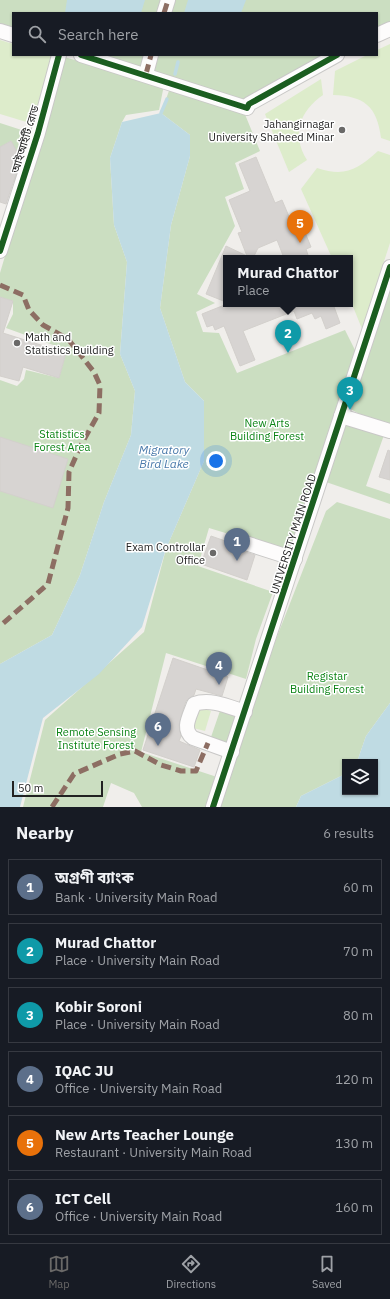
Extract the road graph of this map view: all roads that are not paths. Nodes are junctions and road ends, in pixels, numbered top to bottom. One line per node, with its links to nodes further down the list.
1 (168, 0): 2 (street)
2 (164, 12)
3 (0, 24): 4 (street)
4 (12, 28)
5 (390, 28): 7 (street)
6 (0, 30): 8 (street)
7 (378, 34)
8 (12, 35)
9 (59, 56): 15 (street, আইআইটি রোড)
10 (85, 56): 14 (street)
11 (100, 56): 14 (street)
12 (152, 56): 14 (street)
13 (335, 56): 14 (street)
14 (146, 73)
15 (0, 251)
16 (390, 267): 17 (street, UNIVERSITY MAIN ROAD)
17 (341, 416): 18 (street); 20 (street, UNIVERSITY MAIN ROAD)
18 (390, 431)
19 (239, 541): 20 (street)
20 (295, 559): 21 (street, UNIVERSITY MAIN ROAD)
21 (246, 712): 22 (street, UNIVERSITY MAIN ROAD); 22 (street)
22 (232, 752): 23 (street, UNIVERSITY MAIN ROAD)
23 (213, 807)

